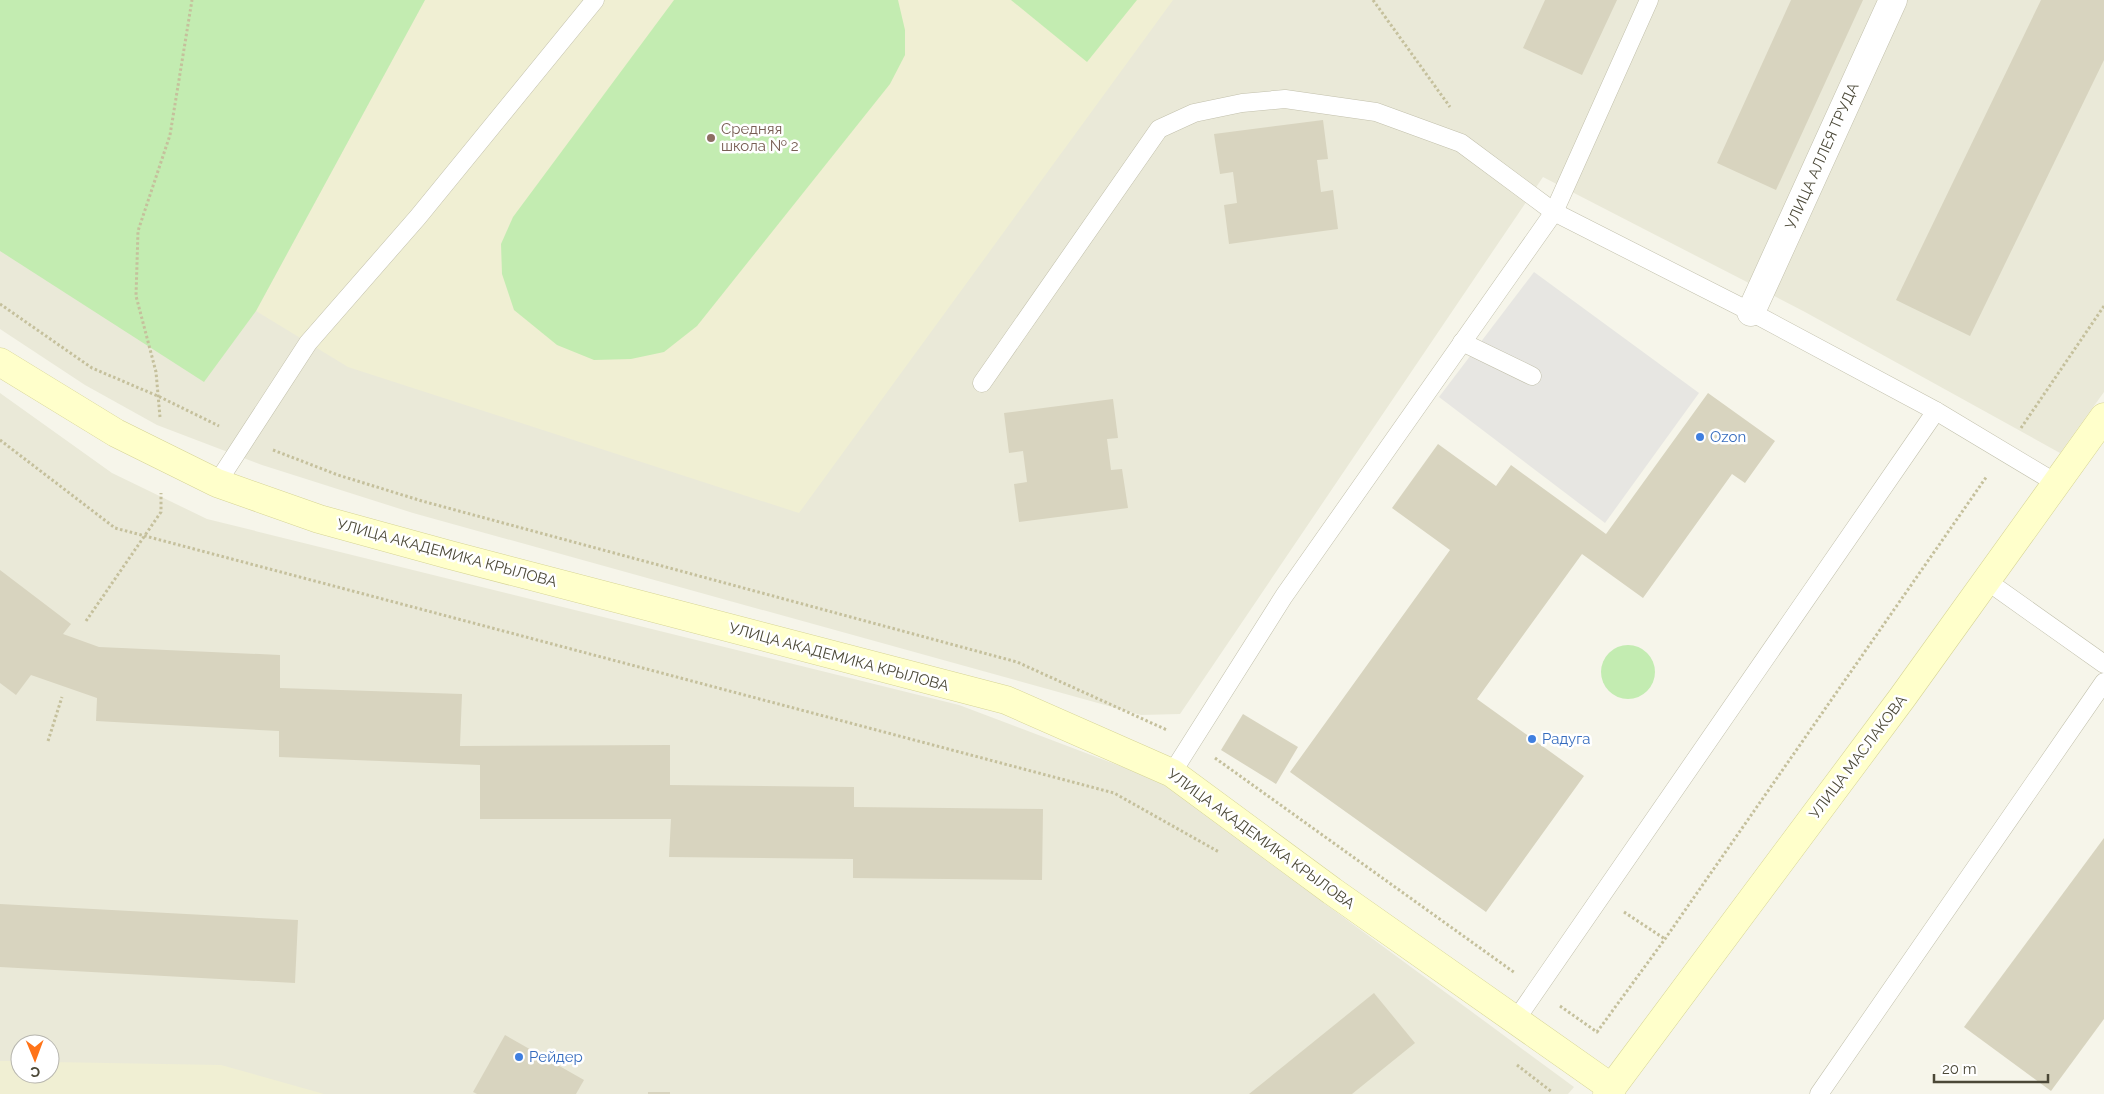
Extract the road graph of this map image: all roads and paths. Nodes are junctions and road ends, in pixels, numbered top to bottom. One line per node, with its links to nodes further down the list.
1 (192, 0): 15 (path)
2 (595, 0): 19 (lane)
3 (1373, 0): 6 (path)
4 (1649, 0): 7 (lane)
5 (1893, 0): 10 (street, УЛИЦА АЛЛЕЯ ТРУДА)
6 (1460, 143): 7 (lane); 14 (lane)
7 (1554, 212): 10 (lane); 11 (lane)
8 (0, 304): 15 (path)
9 (2104, 306): 20 (path)
10 (1751, 312): 16 (lane)
11 (1462, 342): 13 (lane); 31 (lane)
12 (0, 362): 21 (street, УЛИЦА АКАДЕМИКА КРЫЛОВА)
13 (1532, 376)
14 (982, 383)
15 (160, 397): 19 (path); 21 (path)
16 (1936, 411): 20 (lane); 36 (lane)
17 (2104, 417): 23 (street, УЛИЦА МАСЛАКОВА)
18 (0, 440): 24 (path)
19 (247, 440): 22 (lane); 31 (path)
20 (2004, 451): 23 (lane); 35 (path)
21 (161, 456): 22 (street, УЛИЦА АКАДЕМИКА КРЫЛОВА); 24 (path)
22 (217, 483): 32 (street, УЛИЦА АКАДЕМИКА КРЫЛОВА)
23 (2056, 483): 25 (street, УЛИЦА МАСЛАКОВА)
24 (143, 536): 26 (path); 33 (path)
25 (1987, 581): 27 (lane); 39 (street, УЛИЦА МАСЛАКОВА)
26 (86, 621)
27 (2104, 664)
28 (2104, 682): 41 (lane)
29 (62, 697): 30 (path)
30 (48, 741)
31 (1192, 741): 32 (lane); 36 (path)
32 (1172, 773): 37 (street, УЛИЦА АКАДЕМИКА КРЫЛОВА)
33 (1224, 856)
34 (1630, 917): 35 (path)
35 (1666, 939): 36 (path)
36 (1537, 989): 37 (lane)
37 (1515, 1021): 39 (street, УЛИЦА АКАДЕМИКА КРЫЛОВА)
38 (1512, 1062): 40 (path)
39 (1613, 1092)
40 (1550, 1094)
41 (1819, 1094)

